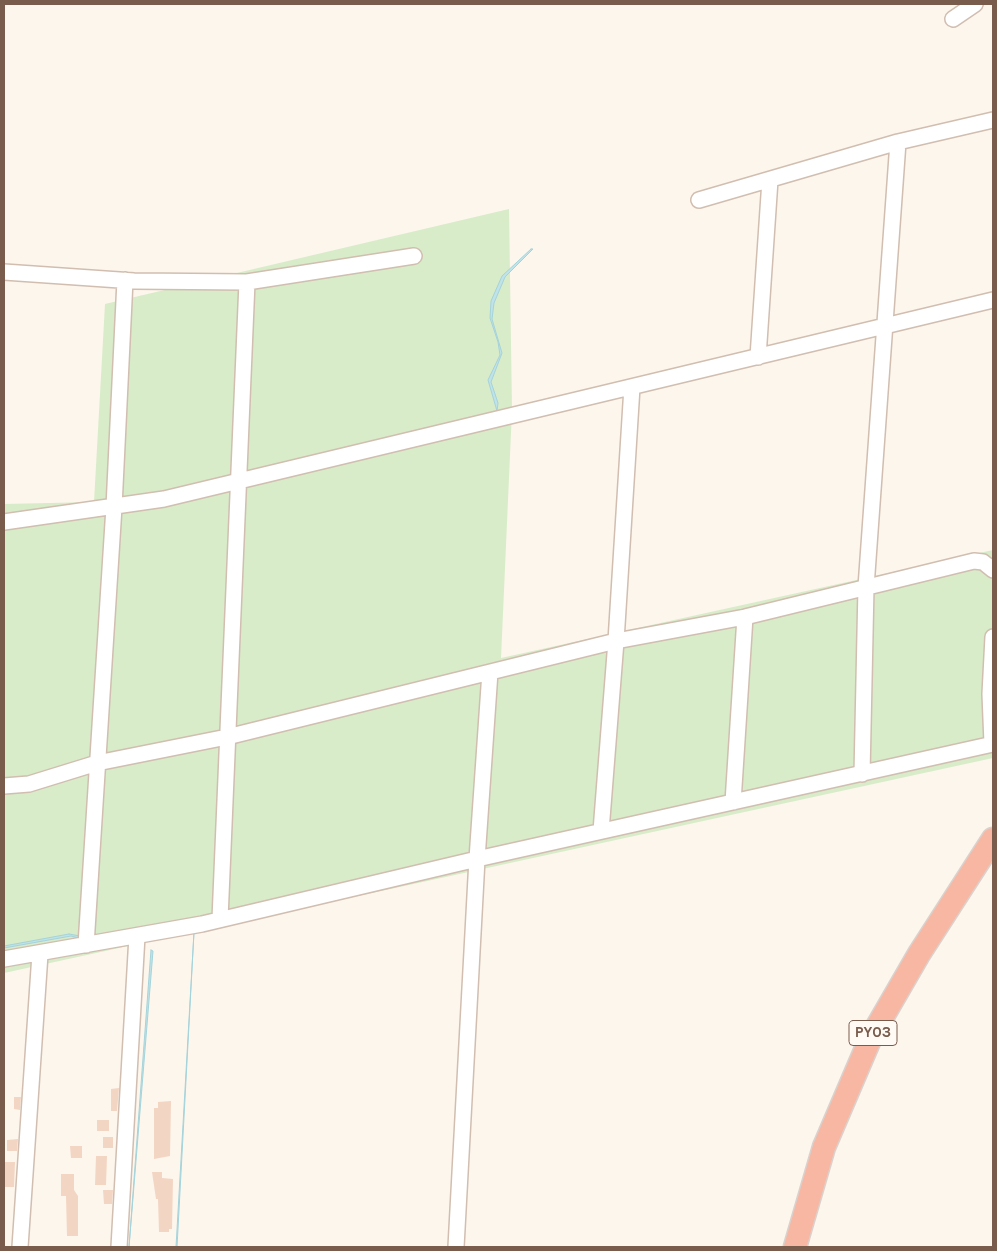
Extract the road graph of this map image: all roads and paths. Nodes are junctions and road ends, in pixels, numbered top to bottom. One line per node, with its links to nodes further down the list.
1 (975, 4): 2 (street)
2 (953, 19)
3 (993, 120): 4 (street)
4 (898, 142): 5 (street); 12 (street)
5 (770, 180): 6 (street); 13 (street)
6 (699, 200)
7 (414, 256): 10 (street)
8 (4, 272): 9 (street)
9 (126, 280): 10 (street); 16 (street)
10 (247, 282): 15 (street)
11 (993, 300): 12 (street)
12 (884, 327): 13 (street); 19 (street)
13 (758, 357): 14 (street)
14 (632, 387): 15 (street); 22 (street)
15 (240, 480): 16 (street); 24 (street)
16 (114, 507): 17 (street); 26 (street)
17 (4, 522)
18 (993, 570): 19 (street)
19 (866, 587): 20 (street); 27 (street)
20 (744, 617): 22 (street); 29 (street)
21 (993, 637): 25 (street)
22 (616, 641): 23 (street); 30 (street)
23 (490, 672): 24 (street); 32 (street)
24 (227, 737): 26 (street); 33 (street)
25 (993, 744): 27 (street)
26 (97, 763): 28 (street); 35 (street)
27 (862, 774): 29 (street)
28 (4, 786)
29 (733, 802): 30 (street)
30 (601, 831): 32 (street)
31 (993, 839): 41 (highway, PY03)
32 (477, 859): 33 (street); 40 (street)
33 (220, 919): 34 (street)
34 (137, 936): 35 (street); 39 (street)
35 (86, 945): 36 (street)
36 (40, 954): 37 (street); 38 (street)
37 (4, 960)
38 (20, 1247)
39 (118, 1247)
40 (456, 1247)
41 (795, 1247)

